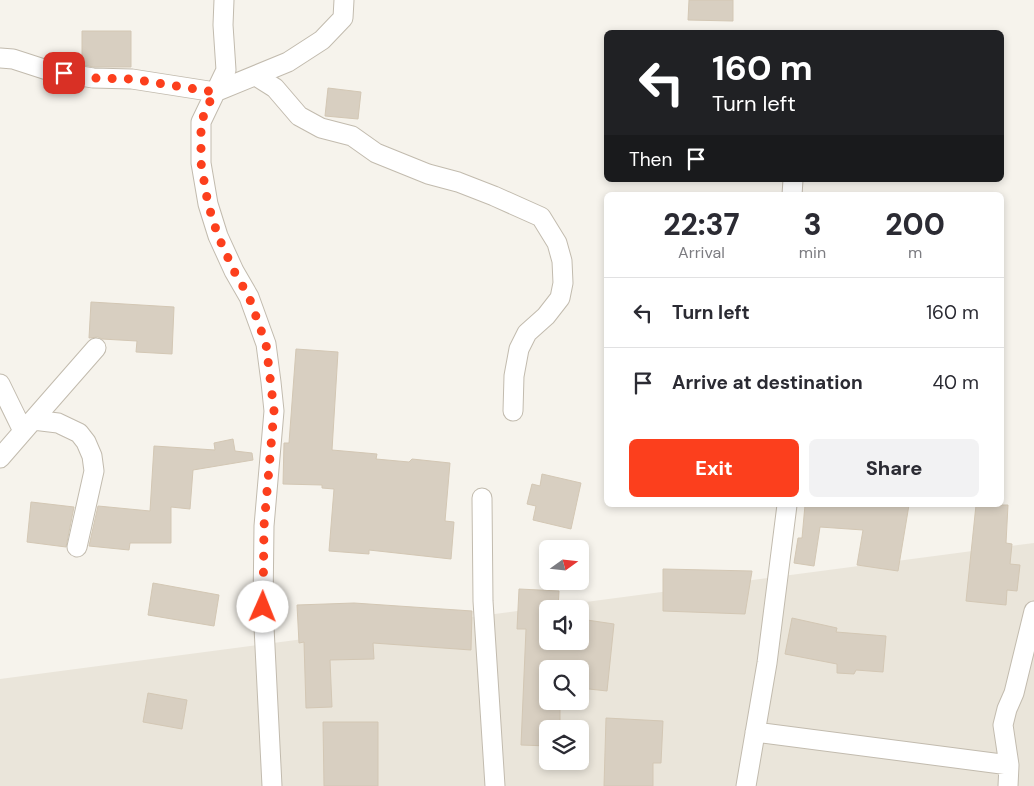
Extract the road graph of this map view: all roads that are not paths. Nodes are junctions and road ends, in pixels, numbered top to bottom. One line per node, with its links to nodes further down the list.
1 (224, 0): 5 (street)
2 (344, 0): 4 (street)
3 (0, 58): 5 (street)
4 (256, 76): 5 (street); 8 (street)
5 (214, 92): 17 (street)
6 (96, 348): 9 (street)
7 (0, 384): 9 (street)
8 (513, 411)
9 (28, 425): 10 (street); 13 (street)
10 (0, 458)
11 (482, 498): 18 (street)
12 (787, 507): 15 (street)
13 (77, 548)
14 (1034, 611): 16 (street)
15 (755, 732): 16 (street); 19 (street)
16 (1009, 765): 20 (street)
17 (272, 786)
18 (495, 786)
19 (746, 786)
20 (1008, 786)

